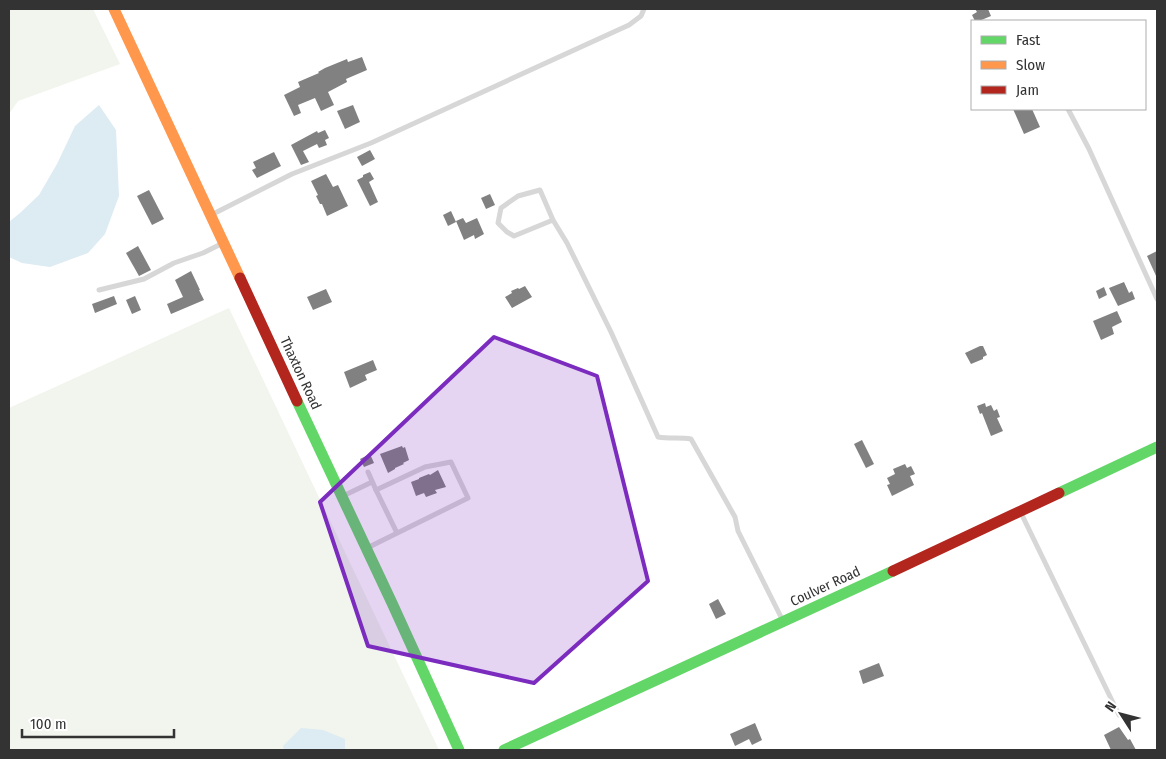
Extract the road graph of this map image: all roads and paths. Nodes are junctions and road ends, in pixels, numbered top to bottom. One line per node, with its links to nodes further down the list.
1 (114, 9): 4 (street, Thaxton Road)
2 (644, 9): 4 (lane)
3 (1069, 110): 8 (lane)
4 (211, 216): 6 (street, Thaxton Road)
5 (553, 220): 5 (lane); 17 (lane)
6 (224, 243): 7 (lane); 13 (street, Thaxton Road)
7 (99, 290)
8 (1157, 299)
9 (1157, 447): 14 (street, Coulver Road)
10 (368, 472): 11 (lane)
11 (372, 482): 12 (lane); 13 (lane)
12 (376, 490): 15 (lane); 15 (lane)
13 (342, 496): 16 (street, Thaxton Road)
14 (1020, 511): 17 (street, Coulver Road); 18 (lane)
15 (397, 533): 16 (lane)
16 (367, 548): 19 (street, Thaxton Road)
17 (783, 621): 20 (street, Coulver Road)
18 (1119, 715)
19 (459, 750)
20 (504, 750)

